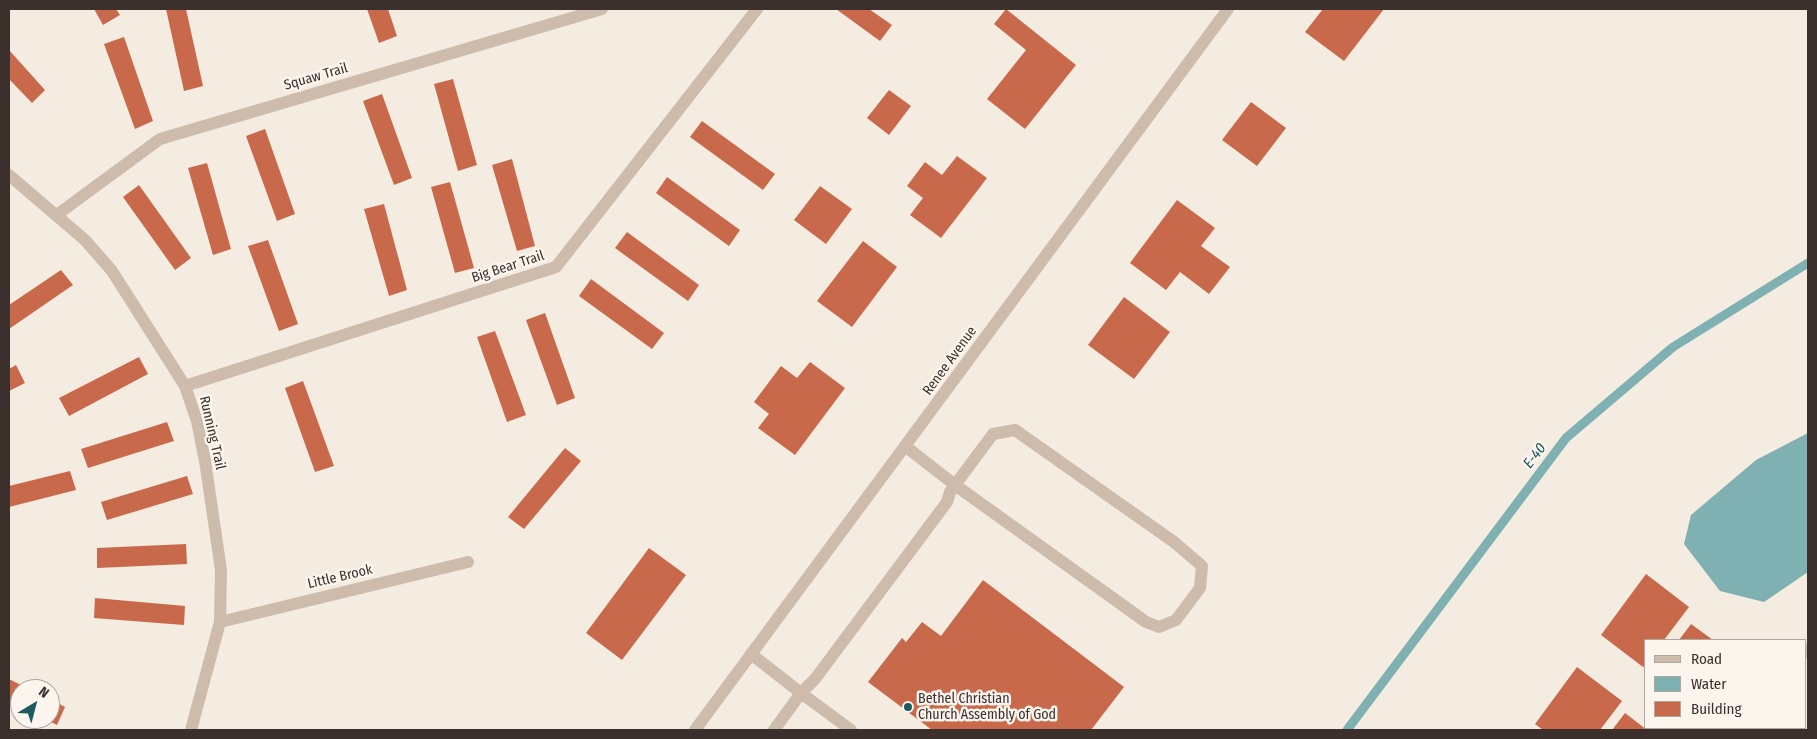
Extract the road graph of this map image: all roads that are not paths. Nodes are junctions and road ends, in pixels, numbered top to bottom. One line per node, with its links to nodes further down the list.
1 (602, 9): 5 (street, Squaw Trail)
2 (757, 9): 6 (street, Big Bear Trail)
3 (1228, 9): 7 (street, Renee Avenue)
4 (9, 175): 5 (street, Running Trail)
5 (58, 214): 6 (street, Running Trail)
6 (185, 386): 10 (street, Running Trail)
7 (905, 446): 8 (street); 11 (street, Renee Avenue)
8 (955, 485): 8 (street); 12 (street)
9 (468, 562): 10 (street, Little Brook)
10 (220, 622): 13 (street, Running Trail)
11 (752, 654): 12 (street); 14 (street, Renee Avenue)
12 (802, 693): 15 (street); 16 (street)
13 (191, 730)
14 (695, 730)
15 (774, 730)
16 (851, 730)

